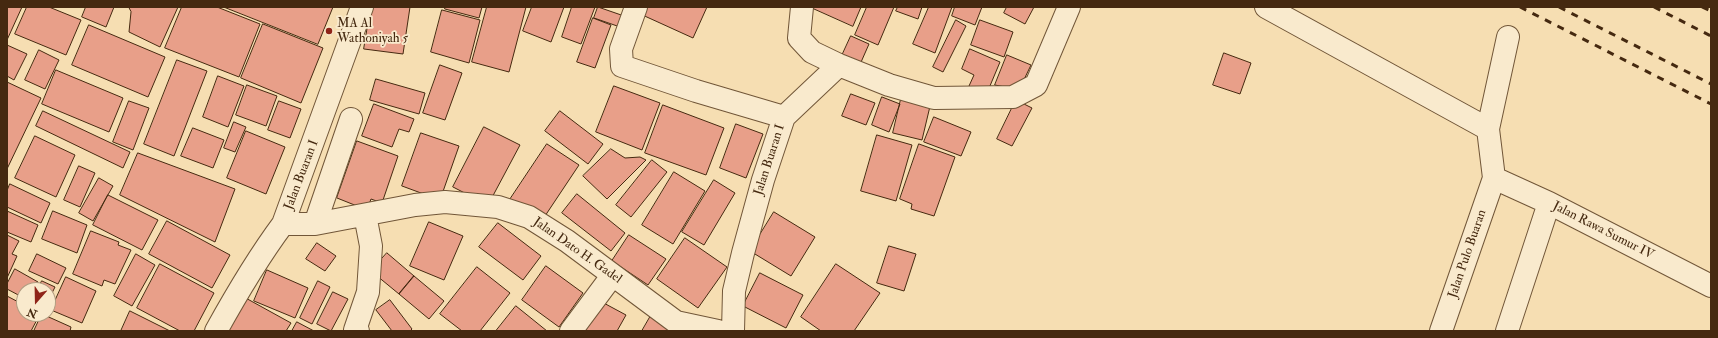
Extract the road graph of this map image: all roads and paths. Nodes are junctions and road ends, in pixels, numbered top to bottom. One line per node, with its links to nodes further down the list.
1 (362, 7): 14 (street, Jalan Buaran I)
2 (636, 7): 8 (street)
3 (802, 7): 7 (street)
4 (1069, 7): 7 (street)
5 (1266, 7): 10 (street)
6 (1508, 36): 10 (street)
7 (839, 65): 8 (street, Jalan Buaran I)
8 (784, 117): 22 (street, Jalan Buaran I)
9 (351, 119): 15 (street)
10 (1488, 129): 11 (street)
11 (1494, 178): 12 (street, Jalan Rawa Sumur IV); 23 (street, Jalan Pulo Buaran)
12 (1549, 203): 17 (street, Jalan Rawa Sumur IV); 24 (street)
13 (365, 215): 15 (street, Jalan Dato H. Gadel); 16 (street, Jalan Dato H. Gadel); 19 (street)
14 (283, 224): 15 (street, Jalan Dato H. Gadel); 18 (street, Jalan Buaran I)
15 (315, 224)
16 (612, 276): 20 (street); 21 (street, Jalan Dato H. Gadel)
17 (1711, 286)
18 (216, 331)
19 (358, 331)
20 (571, 331)
21 (718, 331)
22 (733, 331)
23 (1442, 331)
24 (1507, 331)

